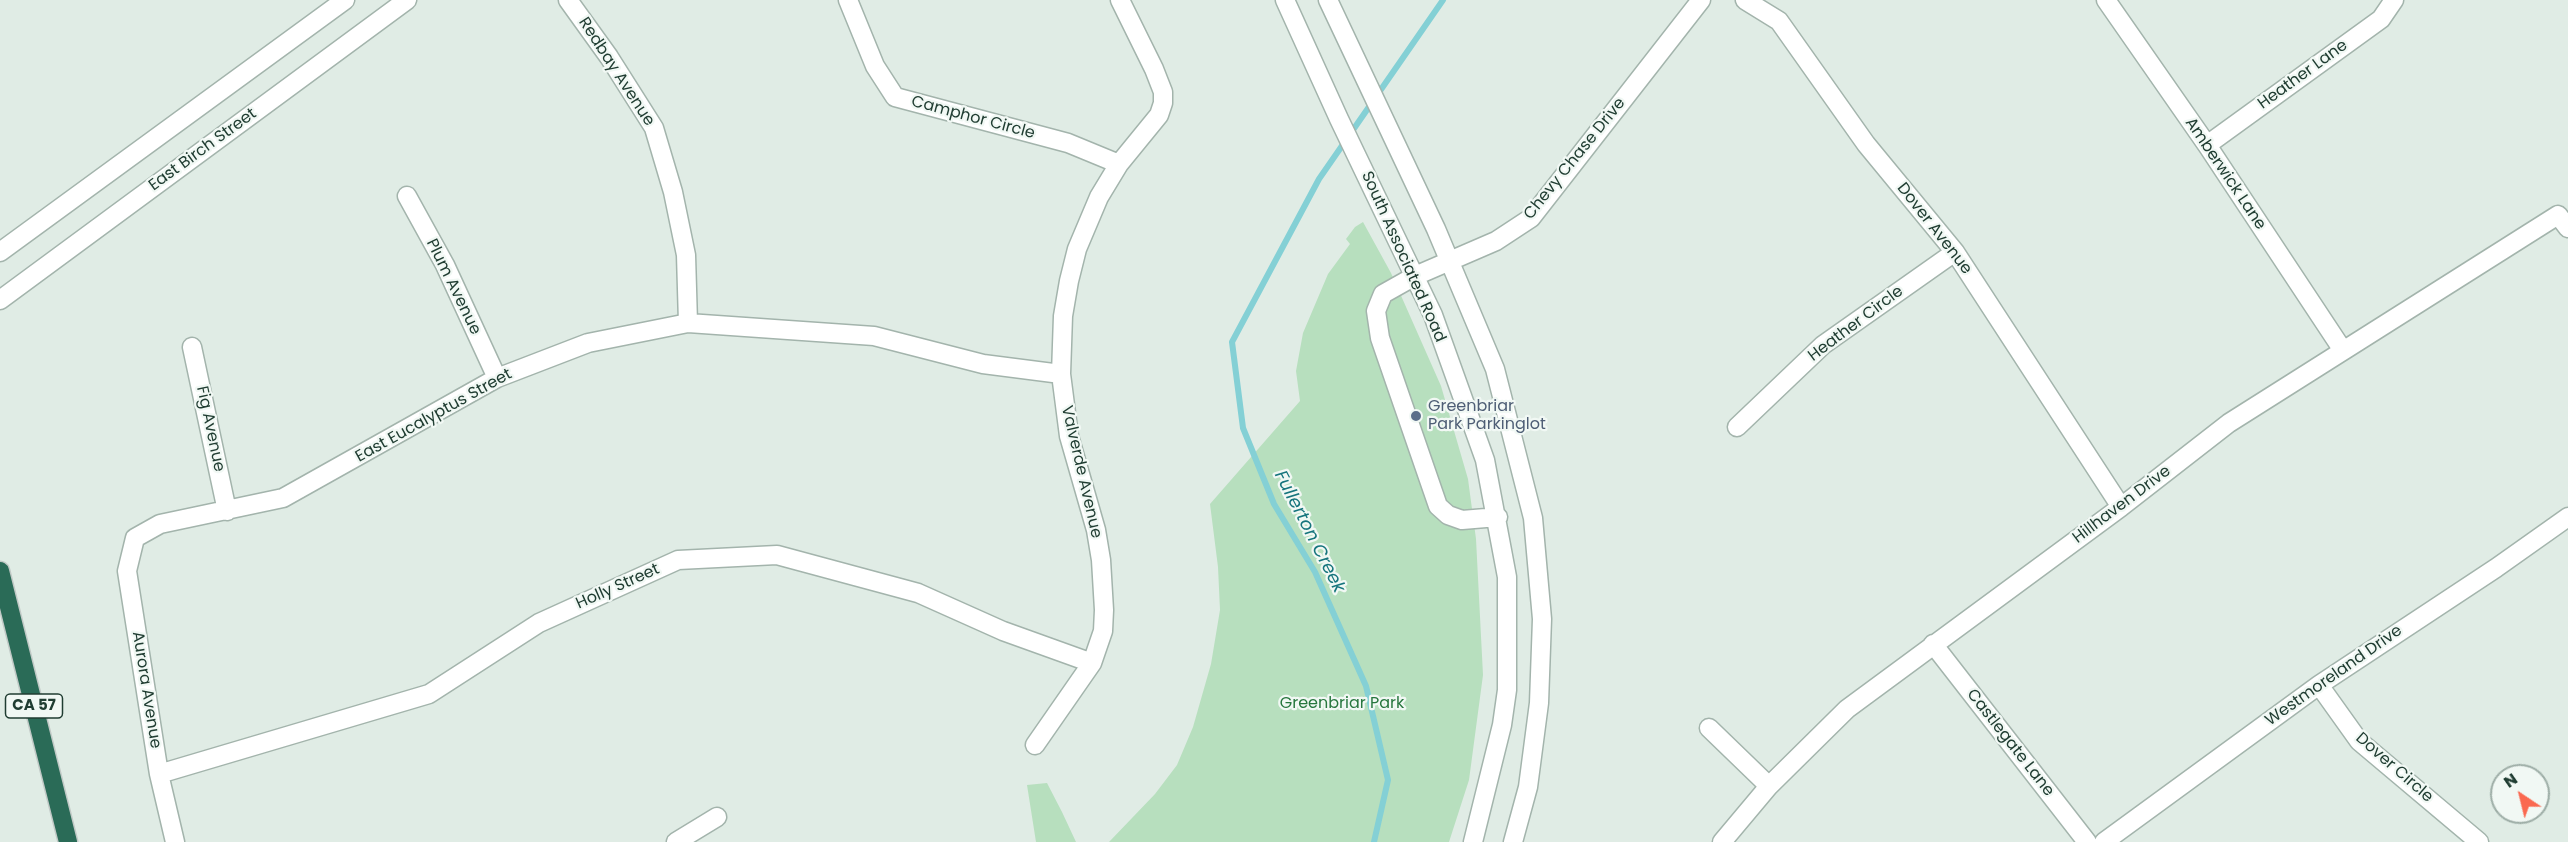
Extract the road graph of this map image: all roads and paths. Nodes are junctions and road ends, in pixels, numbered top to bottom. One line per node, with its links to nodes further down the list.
1 (345, 0): 16 (street)
2 (407, 0): 20 (street, East Birch Street)
3 (568, 0): 21 (street, Redbay Avenue)
4 (848, 0): 13 (street, Camphor Circle)
5 (1120, 0): 13 (street, Valverde Avenue)
6 (1285, 0): 19 (street, South Associated Road)
7 (1328, 0): 18 (street)
8 (1701, 0): 18 (street, Chevy Chase Drive)
9 (1745, 0): 17 (street, Dover Avenue)
10 (2106, 0): 12 (street, Amberwick Lane)
11 (2394, 0): 12 (street, Heather Lane)
12 (2206, 145): 23 (street, Amberwick Lane)
13 (1119, 164): 24 (street, Valverde Avenue)
14 (407, 196): 25 (street, Plum Avenue)
15 (2563, 221): 23 (street, Hillhaven Drive)
16 (0, 252)
17 (1955, 252): 26 (street, Heather Circle); 27 (street, Dover Avenue)
18 (1450, 262): 19 (street, Chevy Chase Drive); 45 (street)
19 (1415, 276): 29 (street, South Associated Road); 29 (street, Chevy Chase Drive)
20 (0, 300)
21 (688, 323): 24 (street, East Eucalyptus Street); 25 (street, East Eucalyptus Street)
22 (192, 348): 28 (street, Fig Avenue)
23 (2342, 349): 27 (street, Hillhaven Drive)
24 (1061, 375): 34 (street, Valverde Avenue)
25 (497, 378): 28 (street, East Eucalyptus Street)
26 (1737, 427)
27 (2121, 507): 33 (street, Hillhaven Drive)
28 (227, 512): 31 (street, East Eucalyptus Street)
29 (1498, 517): 44 (street, South Associated Road)
30 (2568, 517): 35 (street, Westmoreland Drive)
31 (135, 538): 38 (street, Aurora Avenue)
32 (0, 571): 41 (highway, CA 57)
33 (1933, 644): 39 (street, Hillhaven Drive); 47 (street, Castlegate Lane)
34 (1092, 663): 37 (street, Valverde Avenue); 38 (street, Holly Street)
35 (2319, 685): 48 (street, Westmoreland Drive); 49 (street, Dover Circle)
36 (1709, 728): 39 (street)
37 (1035, 745)
38 (159, 774): 42 (street, Aurora Avenue)
39 (1769, 786): 46 (street, Hillhaven Drive)
40 (717, 817): 43 (street)
41 (68, 842)
42 (175, 842)
43 (676, 842)
44 (1473, 842)
45 (1513, 842)
46 (1722, 842)
47 (2087, 842)
48 (2104, 842)
49 (2479, 842)

